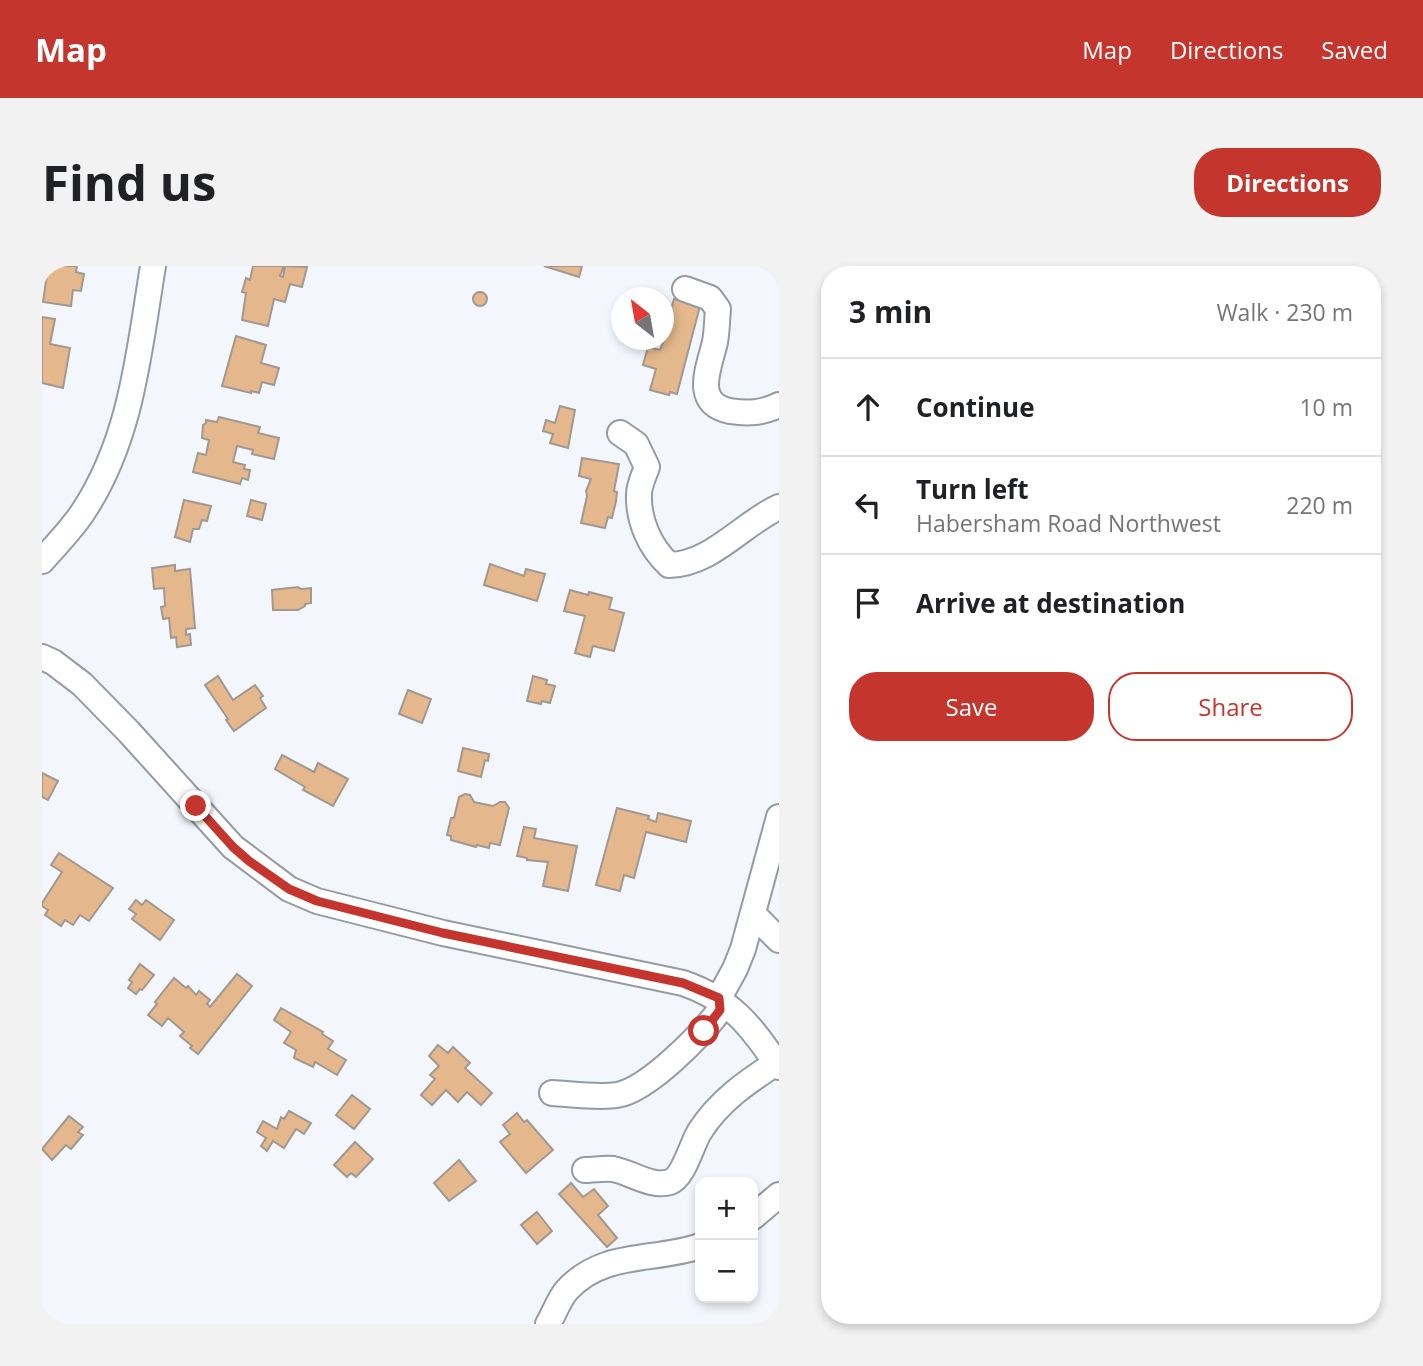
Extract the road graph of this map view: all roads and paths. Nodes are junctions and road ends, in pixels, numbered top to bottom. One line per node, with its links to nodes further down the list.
1 (153, 266): 6 (street)
2 (685, 289): 3 (street)
3 (779, 405)
4 (620, 433): 5 (street)
5 (779, 507)
6 (42, 561)
7 (42, 657): 11 (street)
8 (779, 817): 9 (street)
9 (753, 914): 10 (street); 11 (street)
10 (779, 940)
11 (719, 998): 12 (street); 13 (street)
12 (778, 1065): 14 (street)
13 (552, 1093)
14 (585, 1170)
15 (779, 1195): 16 (street)
16 (758, 1213)
17 (695, 1248): 18 (street)
18 (548, 1324)

